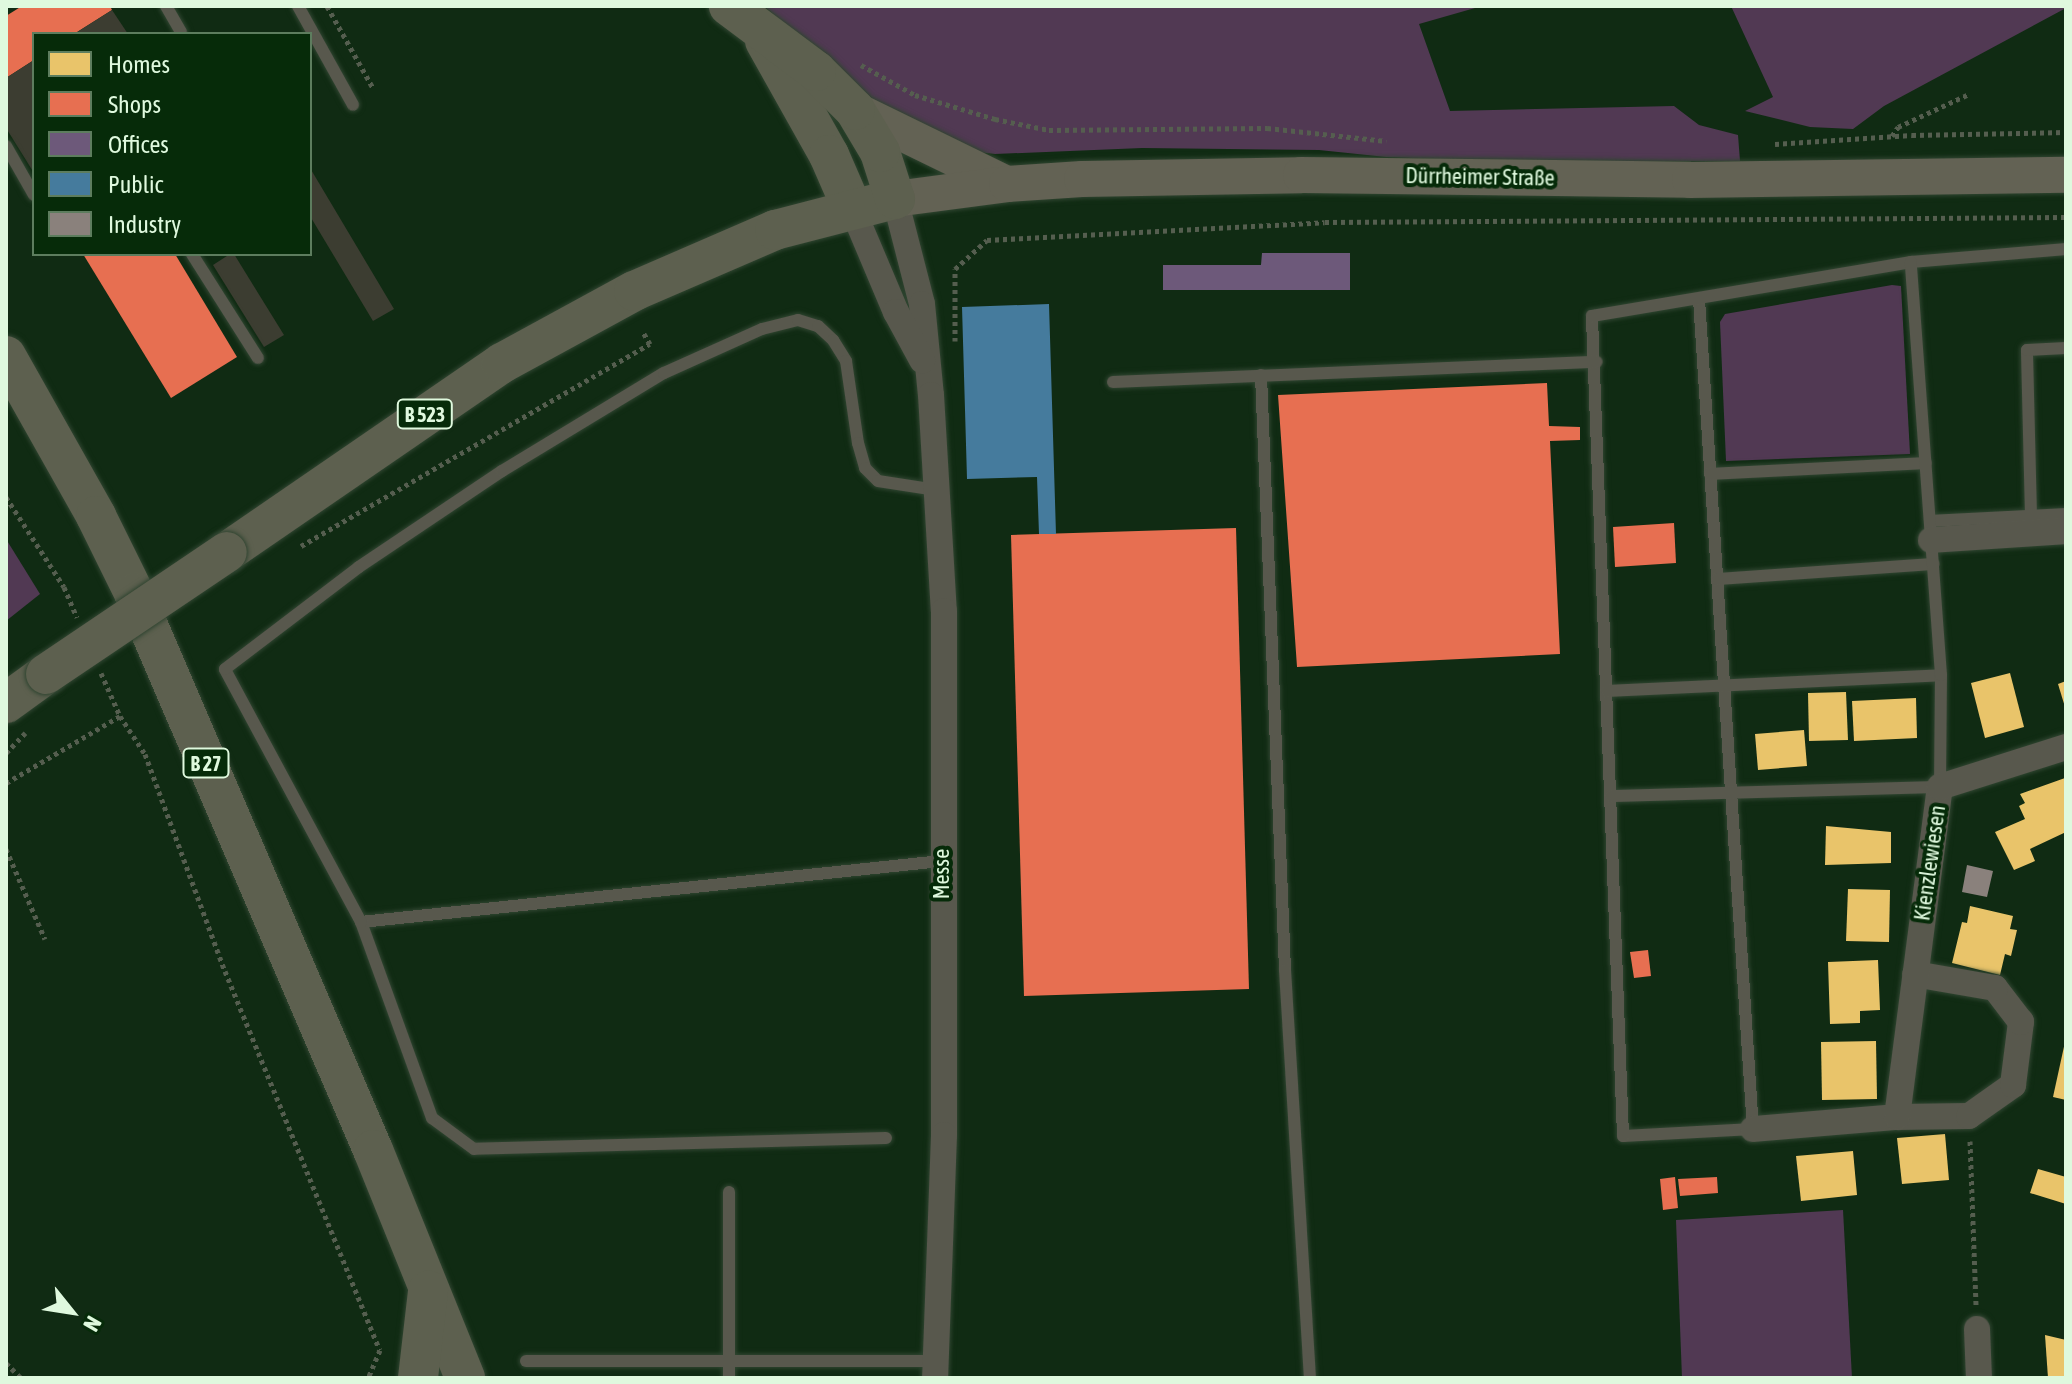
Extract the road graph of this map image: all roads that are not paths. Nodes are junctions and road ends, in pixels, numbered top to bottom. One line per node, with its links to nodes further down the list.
1 (166, 6): 4 (lane)
2 (300, 11): 5 (lane); 6 (lane)
3 (743, 17): 9 (main road); 15 (main road)
4 (181, 32)
5 (296, 32)
6 (312, 32)
7 (312, 32): 8 (lane)
8 (353, 105)
9 (855, 110): 13 (main road); 14 (main road)
10 (6, 146): 11 (lane)
11 (28, 172)
12 (2066, 175): 13 (main road, Dürrheimer Straße)
13 (1007, 184): 14 (main road, Dürrheimer Straße)
14 (895, 199): 15 (main road, B 523); 24 (street, Messe)
15 (852, 208): 24 (street, Messe); 38 (main road, B 523, bridge)
16 (2066, 249): 18 (lane)
17 (193, 256): 22 (lane)
18 (1911, 262): 19 (lane); 27 (lane)
19 (1699, 299): 23 (lane); 28 (lane)
20 (2066, 348): 31 (lane)
21 (6, 356): 50 (main road, B 27)
22 (258, 358)
23 (1597, 362): 25 (lane); 37 (lane)
24 (927, 371): 29 (street, Messe)
25 (1261, 375): 26 (lane); 58 (lane)
26 (1113, 382)
27 (1926, 463): 28 (lane); 33 (lane)
28 (1710, 474): 34 (lane)
29 (936, 490): 43 (street, Messe); 44 (lane)
30 (2066, 514): 31 (lane)
31 (2031, 516): 33 (lane)
32 (2066, 531): 33 (street)
33 (1931, 542): 34 (lane); 35 (lane)
34 (1717, 579): 36 (lane)
35 (1941, 675): 36 (lane); 40 (lane)
36 (1723, 686): 37 (lane); 41 (lane)
37 (1607, 691): 42 (lane)
38 (6, 703)
39 (2066, 747): 40 (street, Kienzlewiesen)
40 (1940, 787): 41 (lane); 45 (street, Kienzlewiesen)
41 (1731, 791): 42 (lane); 47 (lane)
42 (1611, 796): 47 (lane)
43 (941, 861): 44 (lane); 54 (street, Messe)
44 (361, 922): 48 (lane)
45 (1915, 974): 46 (street, Kienzlewiesen); 46 (street)
46 (1897, 1117): 47 (street)
47 (1753, 1129)
48 (886, 1138)
49 (729, 1192): 53 (lane)
50 (428, 1283): 55 (main road); 56 (main road, B 27)
51 (1977, 1329): 59 (street)
52 (526, 1361): 53 (lane)
53 (728, 1362): 54 (lane); 57 (lane)
54 (935, 1369)
55 (418, 1378)
56 (465, 1378)
57 (729, 1378)
58 (1310, 1378)
59 (1979, 1378)

